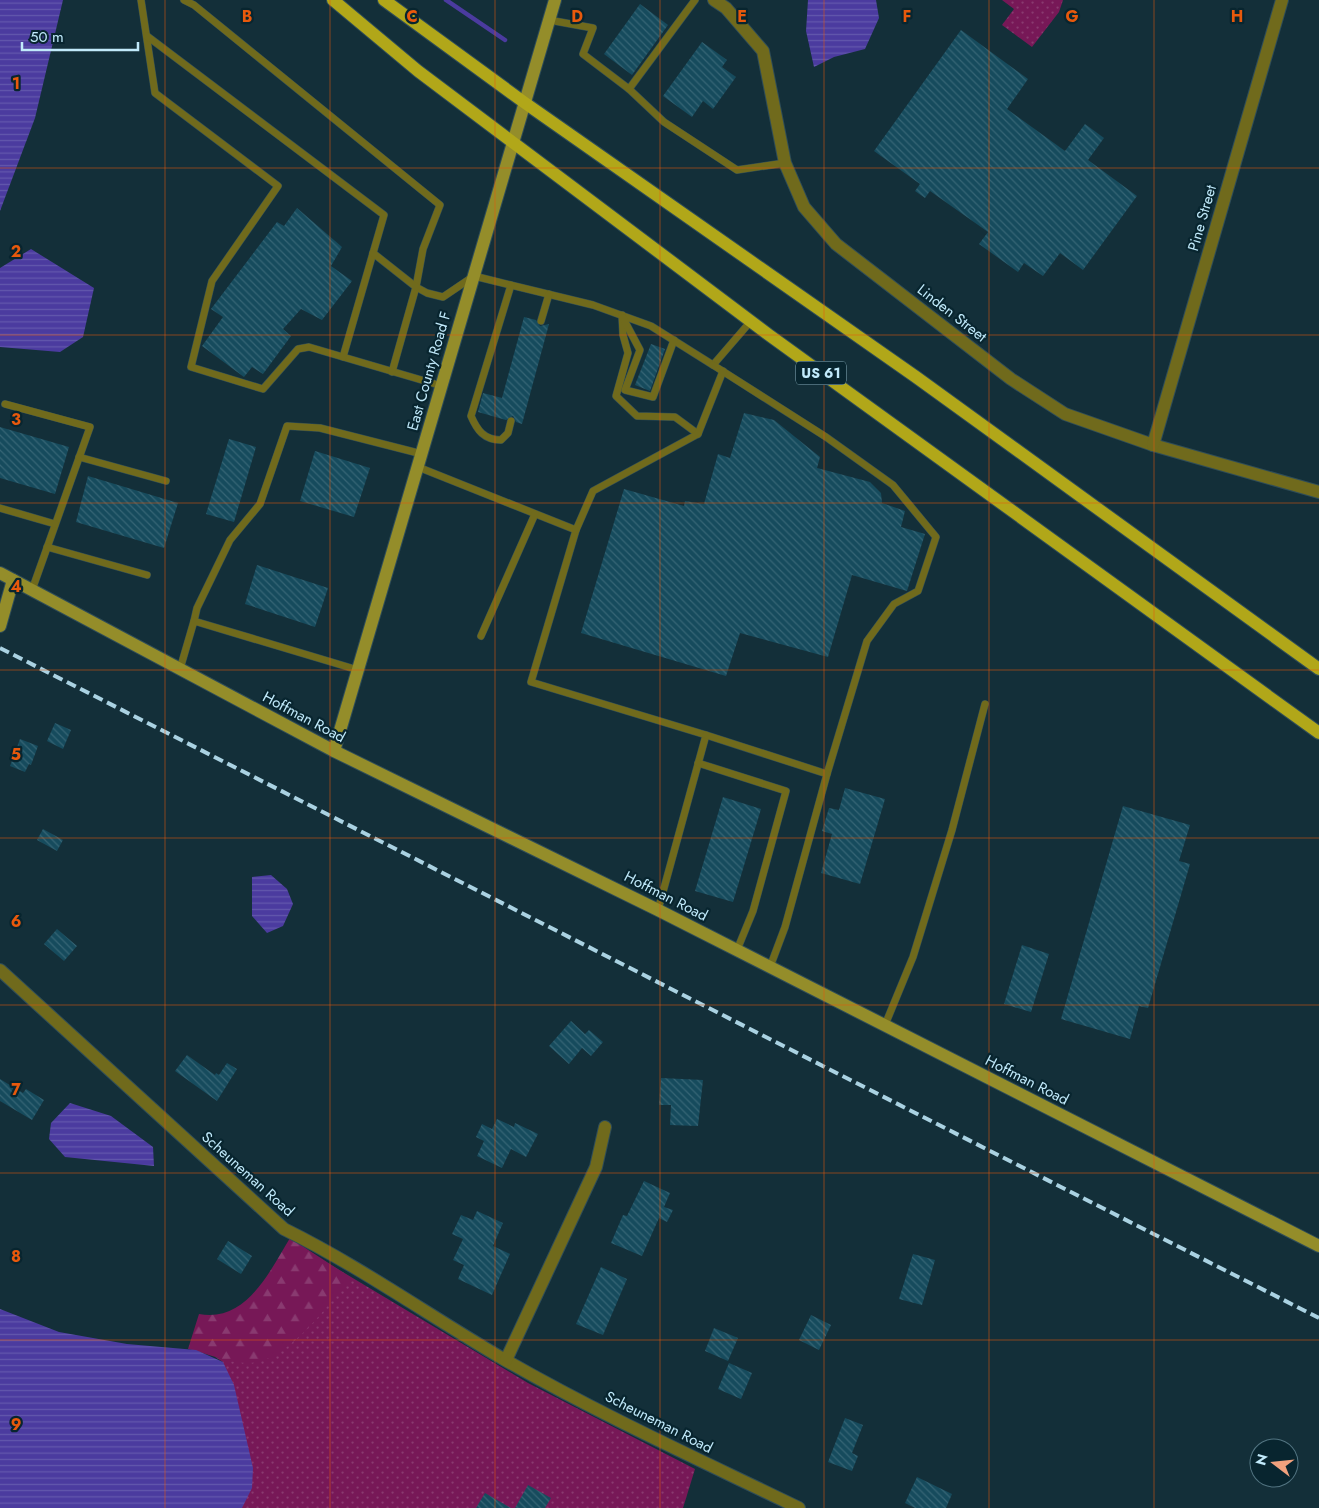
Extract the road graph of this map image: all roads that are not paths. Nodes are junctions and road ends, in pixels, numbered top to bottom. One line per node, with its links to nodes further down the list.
1 (141, 0): 10 (lane)
2 (184, 0): 18 (lane)
3 (333, 0): 13 (main road, US 61)
4 (384, 0): 12 (main road)
5 (555, 0): 9 (street, East County Road F)
6 (695, 0): 11 (lane)
7 (714, 0): 14 (street, Linden Street)
8 (1282, 0): 32 (street, Pine Street)
9 (549, 20): 11 (lane); 12 (street, East County Road F)
10 (146, 36): 15 (lane); 24 (lane)
11 (629, 89): 14 (lane)
12 (525, 103): 13 (street, East County Road F); 51 (main road)
13 (513, 143): 16 (street, East County Road F); 21 (main road, US 61)
14 (785, 163): 32 (street, Linden Street)
15 (373, 253): 18 (lane); 24 (lane)
16 (474, 276): 17 (lane); 18 (lane); 28 (street, East County Road F)
17 (511, 285): 19 (lane); 30 (lane)
18 (416, 287): 27 (lane)
19 (549, 294): 20 (lane); 22 (lane)
20 (622, 315): 23 (lane); 23 (lane); 31 (lane)
21 (751, 321): 25 (lane); 54 (main road, US 61)
22 (540, 322)
23 (674, 340): 25 (lane)
24 (343, 357): 27 (lane)
25 (713, 365): 26 (lane)
26 (723, 371): 31 (lane); 58 (lane)
27 (392, 372): 28 (lane)
28 (442, 386): 33 (street, East County Road F)
29 (6, 404): 34 (lane)
30 (512, 421)
31 (698, 434): 41 (lane)
32 (1153, 445): 37 (street, Linden Street)
33 (422, 454): 35 (street, East County Road F); 47 (lane)
34 (79, 457): 36 (lane); 40 (lane)
35 (418, 467): 39 (lane); 52 (street, East County Road F)
36 (166, 481)
37 (1319, 492)
38 (0, 508): 40 (lane)
39 (535, 514): 41 (lane); 49 (lane)
40 (56, 524): 42 (lane)
41 (576, 530): 55 (lane)
42 (47, 547): 44 (lane); 46 (lane)
43 (0, 573): 45 (street, Hoffman Road)
44 (147, 575)
45 (13, 580): 46 (street, Hoffman Road); 48 (street)
46 (32, 590): 50 (street, Hoffman Road)
47 (194, 621): 50 (lane); 52 (lane)
48 (0, 626)
49 (481, 636)
50 (180, 669): 56 (street, Hoffman Road)
51 (1319, 669)
52 (358, 670): 56 (street, East County Road F)
53 (985, 704): 63 (lane)
54 (1319, 733)
55 (706, 735): 57 (lane); 58 (lane)
56 (334, 751): 59 (street, Hoffman Road)
57 (698, 763): 59 (lane); 60 (lane)
58 (828, 774): 61 (lane)
59 (658, 910): 60 (street, Hoffman Road)
60 (737, 950): 61 (street, Hoffman Road)
61 (770, 967): 63 (street, Hoffman Road)
62 (0, 970): 66 (street, Scheuneman Road)
63 (885, 1025): 65 (street, Hoffman Road)
64 (606, 1127): 66 (street)
65 (1319, 1246)
66 (506, 1360): 67 (street, Scheuneman Road)
67 (799, 1508)

